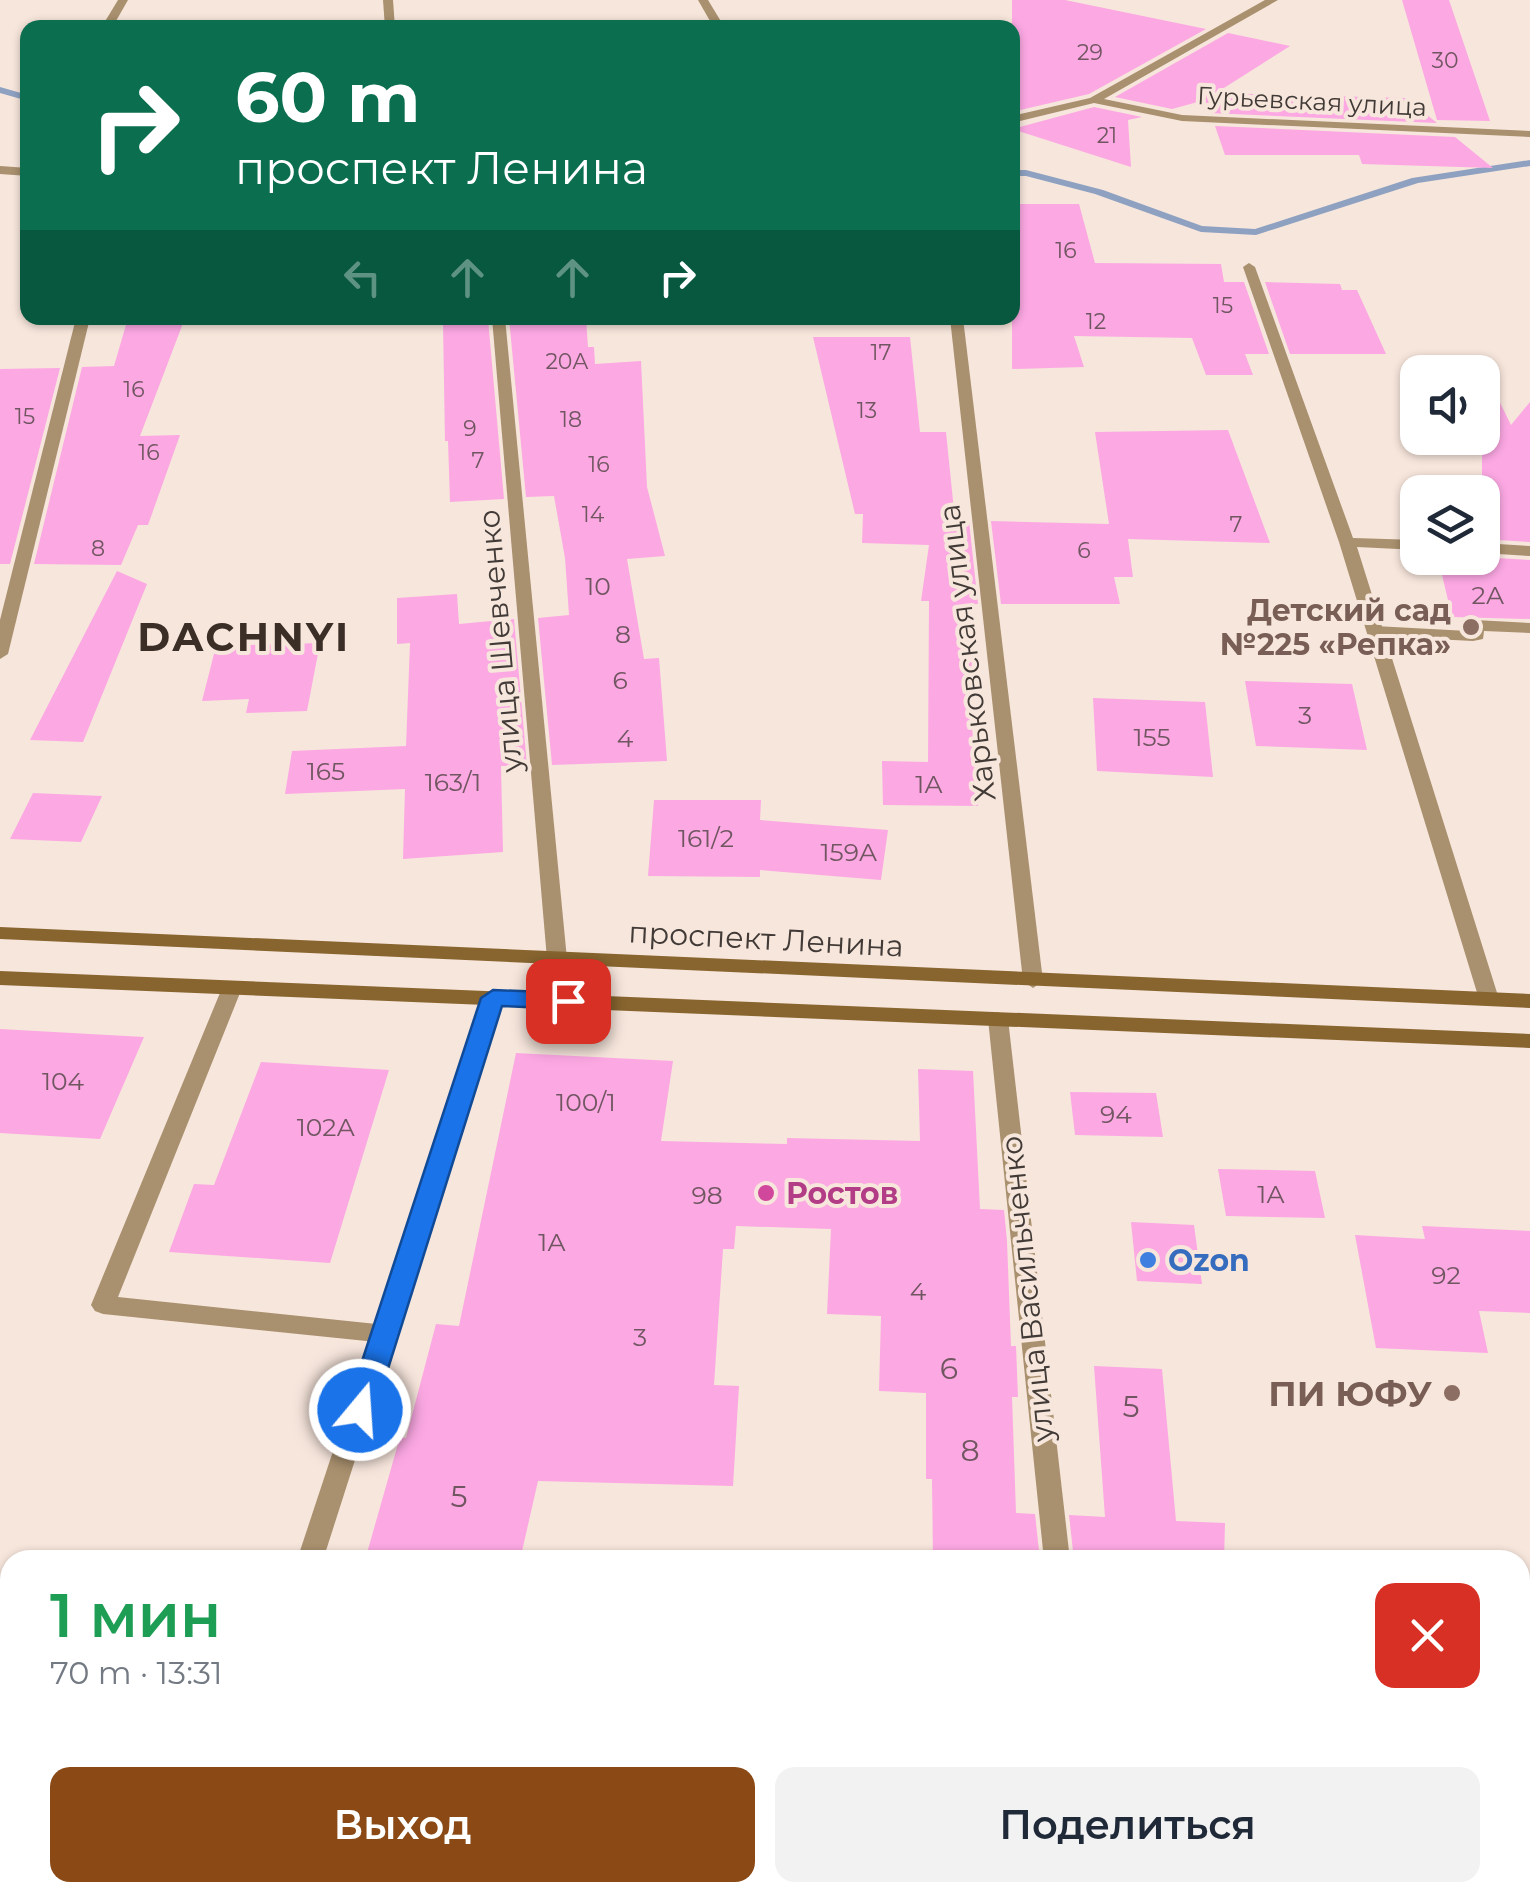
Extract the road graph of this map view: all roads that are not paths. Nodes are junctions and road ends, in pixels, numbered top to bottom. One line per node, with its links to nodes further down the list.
1 (1272, 0): 2 (street)
2 (1094, 100): 3 (street); 4 (street, Гурьевская улица)
3 (1020, 118)
4 (1530, 134)
5 (1249, 267): 9 (street)
6 (80, 325): 15 (street)
7 (499, 325): 17 (street, улица Шевченко)
8 (957, 325): 19 (street, Харьковская улица)
9 (1347, 542): 10 (street); 14 (street)
10 (1400, 545)
11 (1500, 549): 12 (street)
12 (1530, 550)
13 (1530, 628): 14 (street)
14 (1374, 631): 22 (street)
15 (0, 654)
16 (0, 932): 17 (main road, проспект Ленина)
17 (557, 959): 19 (main road, проспект Ленина)
18 (0, 978): 20 (main road)
19 (1033, 981): 22 (main road, проспект Ленина)
20 (232, 988): 21 (main road); 26 (street)
21 (493, 998): 24 (main road); 26 (street)
22 (1488, 999): 23 (main road, проспект Ленина)
23 (1530, 1001)
24 (998, 1018): 25 (main road); 28 (street, улица Васильченко)
25 (1530, 1041)
26 (386, 1334): 27 (street)
27 (313, 1550)
28 (1056, 1550)

